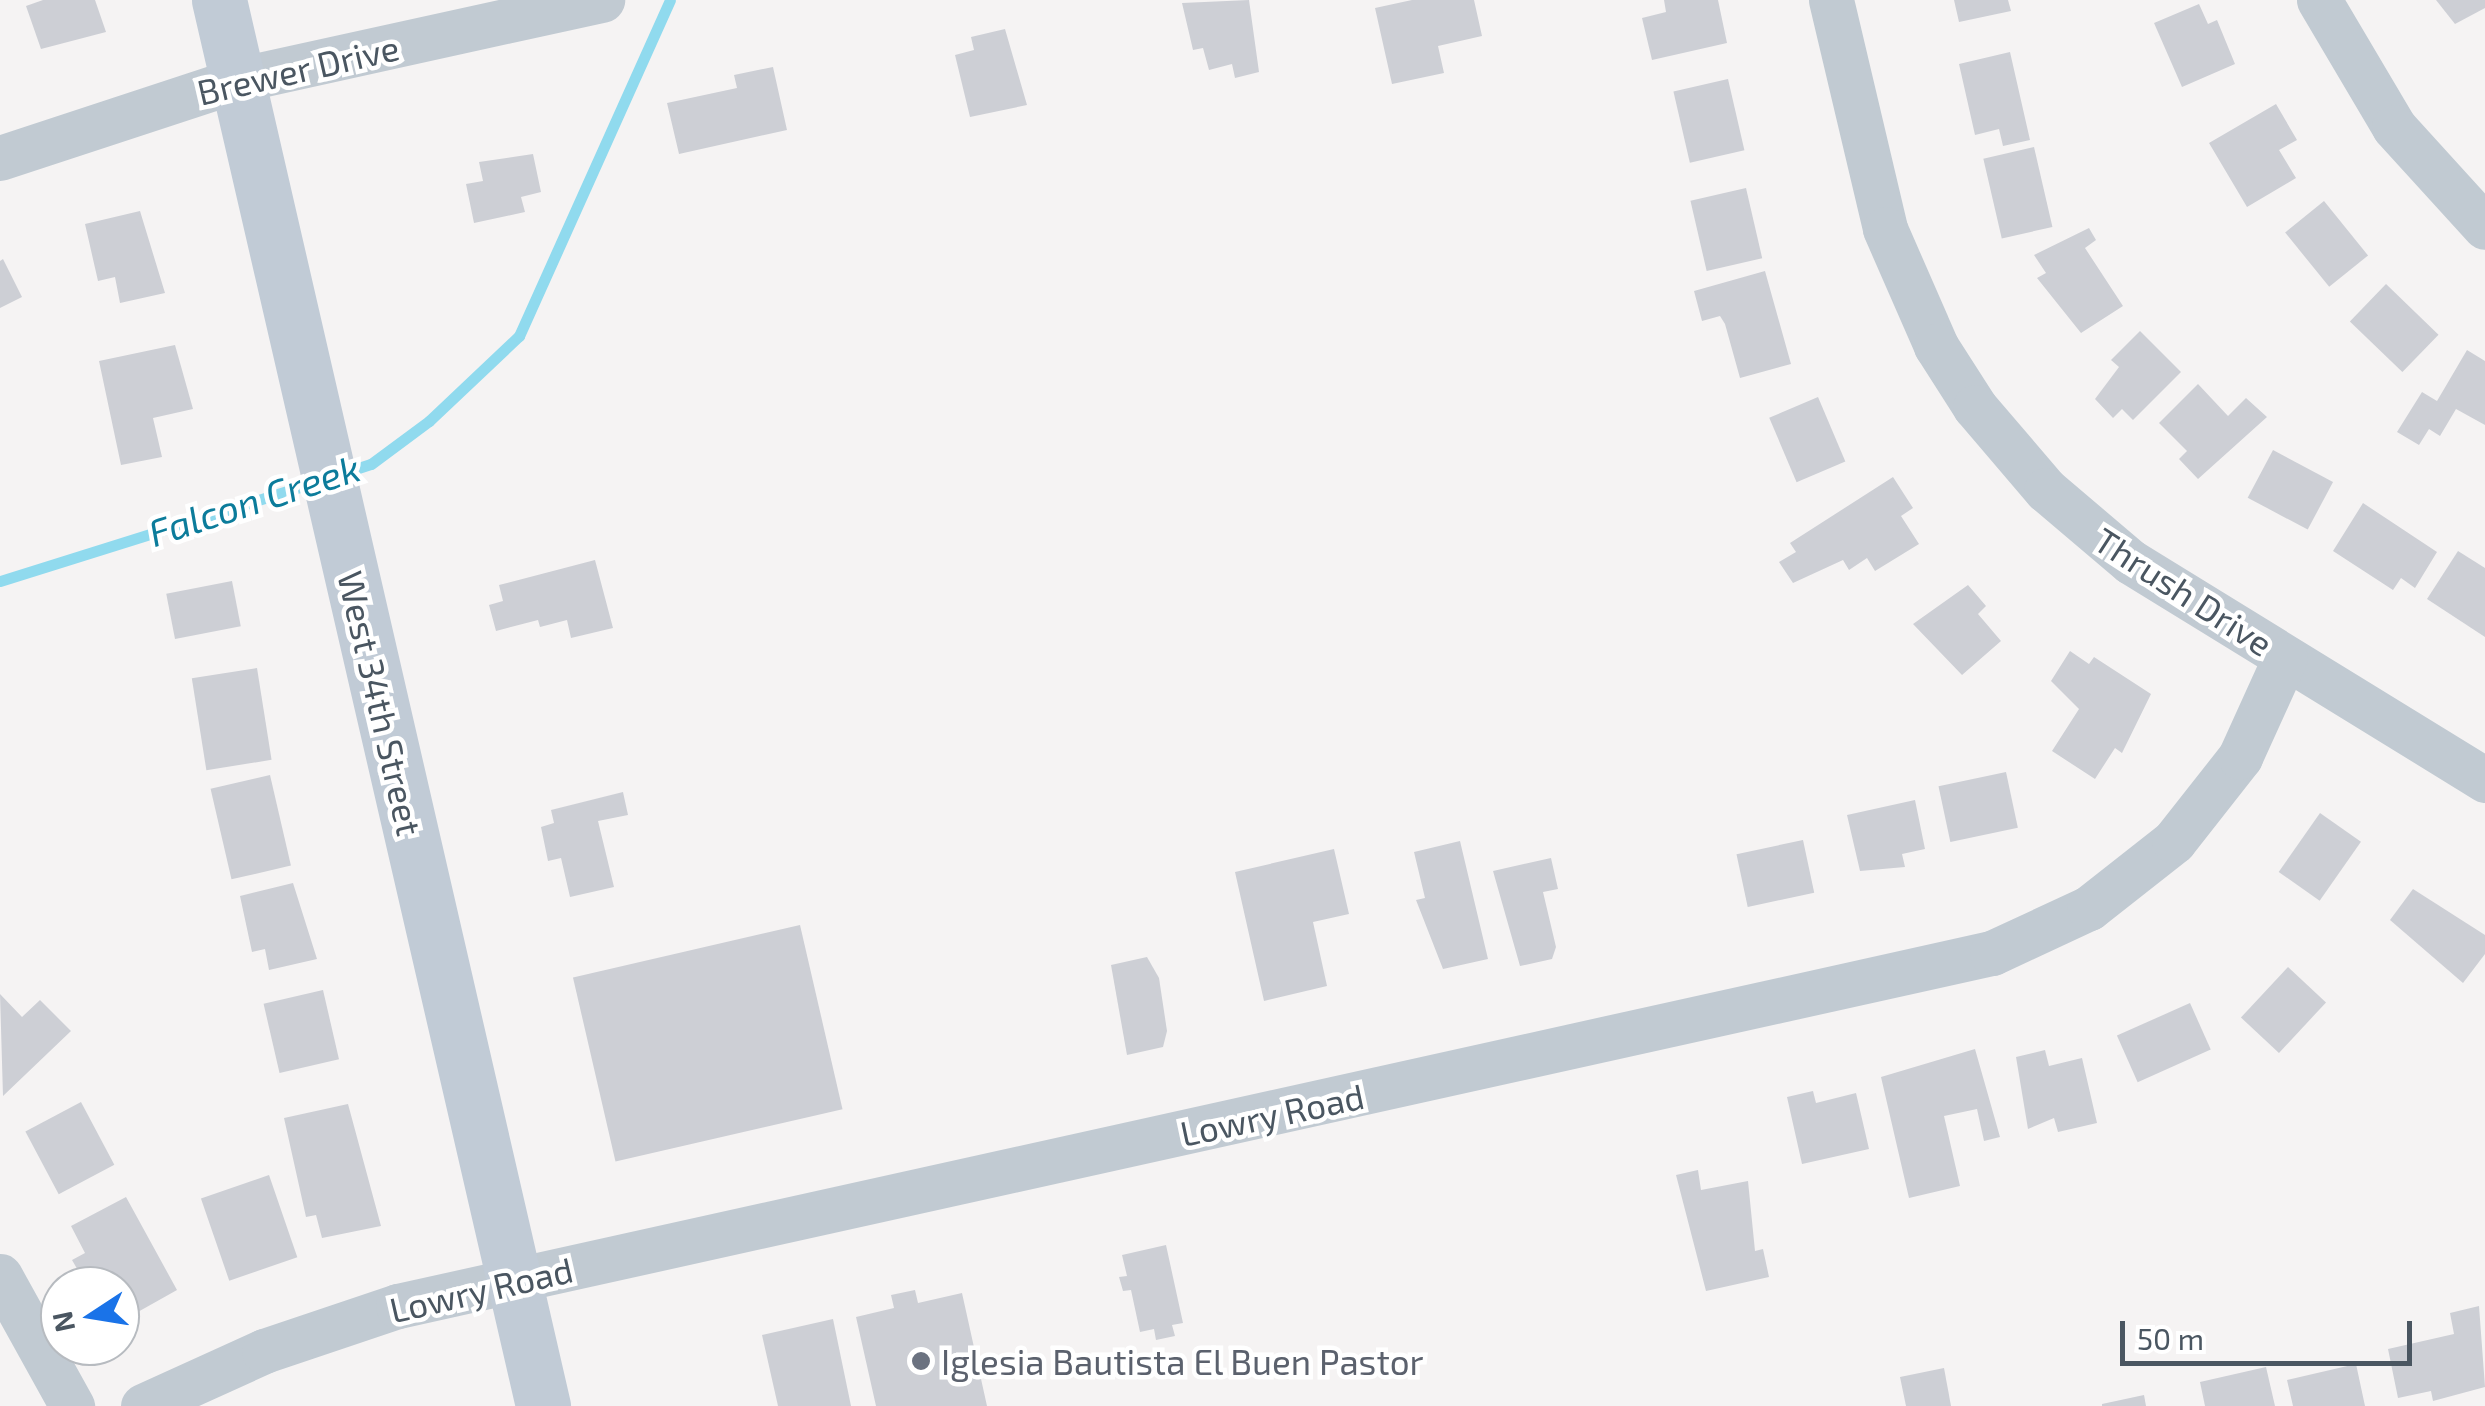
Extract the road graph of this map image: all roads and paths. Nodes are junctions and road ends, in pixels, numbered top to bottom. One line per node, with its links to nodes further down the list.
1 (219, 0): 5 (street, West 34th Street)
2 (602, 0): 5 (street, Brewer Drive)
3 (1831, 0): 8 (street, Thrush Drive)
4 (2319, 0): 7 (street)
5 (237, 80): 6 (street, Brewer Drive); 11 (street, West 34th Street)
6 (0, 158)
7 (2485, 226)
8 (2285, 658): 9 (street, Thrush Drive); 11 (street, Lowry Road)
9 (2485, 780)
10 (0, 1276): 12 (street)
11 (514, 1282): 13 (street, Lowry Road); 14 (street, West 34th Street)
12 (72, 1406)
13 (142, 1406)
14 (543, 1406)

